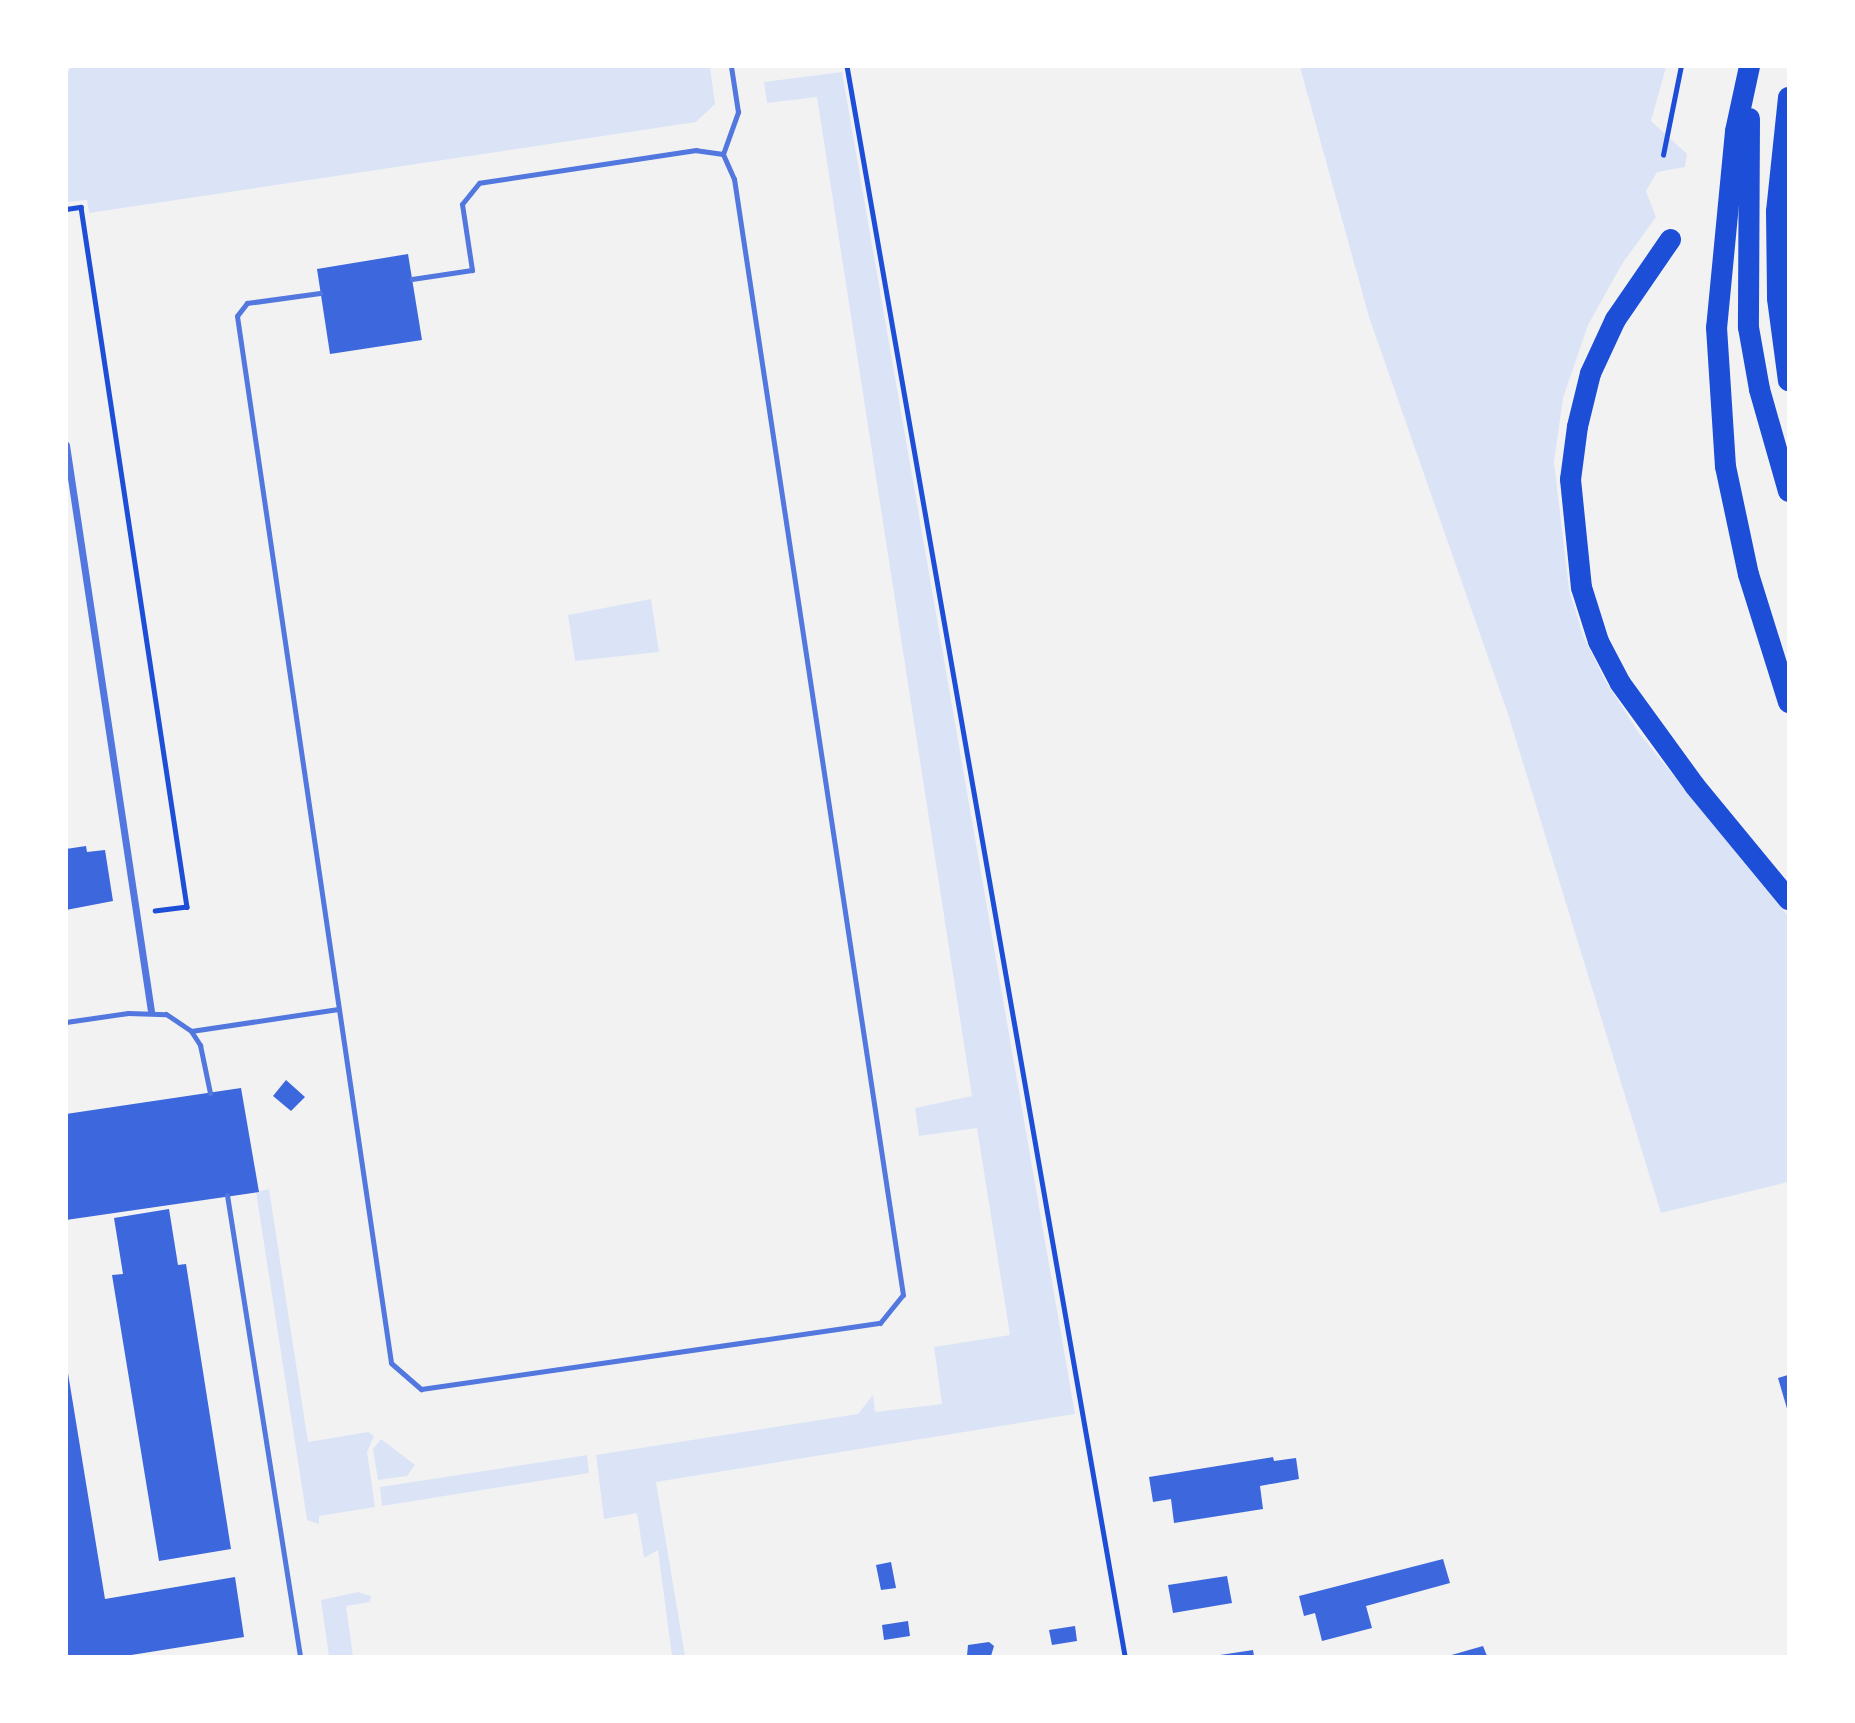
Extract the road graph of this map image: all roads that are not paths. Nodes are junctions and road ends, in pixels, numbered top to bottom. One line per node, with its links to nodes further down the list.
1 (732, 66): 5 (lane)
2 (1750, 66): 4 (highway)
3 (1788, 97): 9 (highway)
4 (1742, 124): 11 (highway); 12 (highway)
5 (723, 153): 7 (lane); 14 (lane)
6 (1670, 239): 13 (highway)
7 (412, 279)
8 (320, 293): 14 (lane)
9 (1788, 380)
10 (66, 445): 15 (street)
11 (1788, 491)
12 (1788, 702)
13 (1788, 899)
14 (338, 1009): 17 (lane)
15 (150, 1011): 16 (lane); 17 (lane)
16 (66, 1022)
17 (191, 1031): 18 (lane)
18 (210, 1093)
19 (227, 1195): 20 (lane)
20 (300, 1657)

